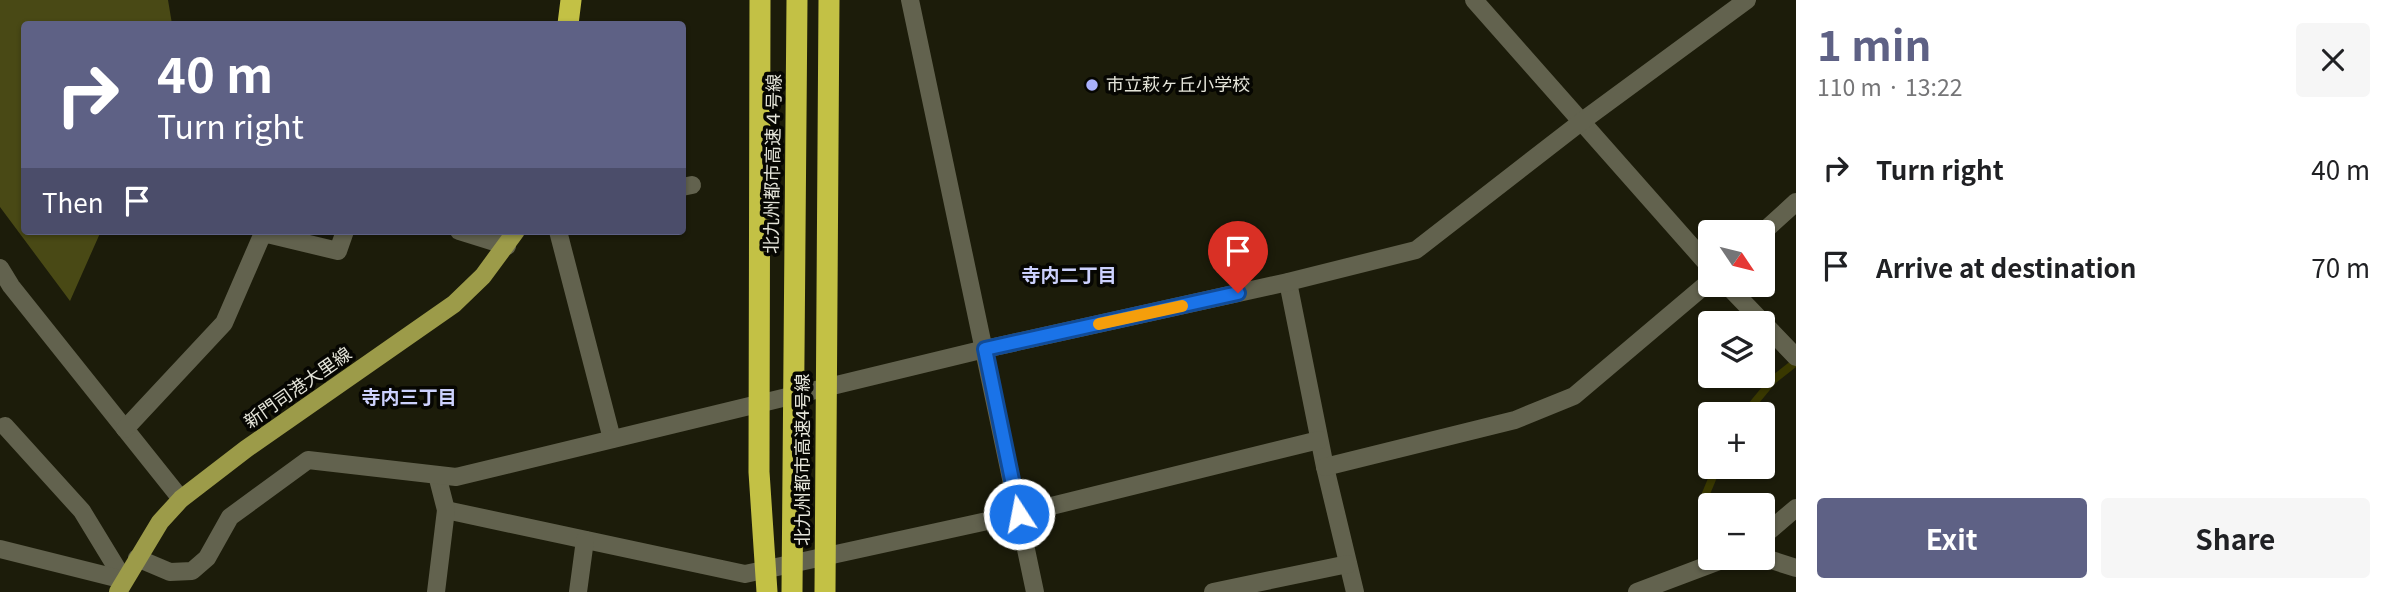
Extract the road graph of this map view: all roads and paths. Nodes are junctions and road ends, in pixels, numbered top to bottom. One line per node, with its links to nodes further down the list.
1 (565, 0): 9 (main road)
2 (571, 0): 10 (highway)
3 (760, 0): 50 (highway)
4 (797, 0): 26 (highway, 北九州都市高速４号線)
5 (829, 0): 52 (highway, 北九州都市高速4号線)
6 (910, 0): 27 (street)
7 (1474, 0): 11 (street)
8 (1747, 0): 11 (street)
9 (567, 21)
10 (568, 21)
11 (1581, 122): 20 (street); 22 (street)
12 (1796, 202): 13 (street)
13 (1775, 221)
14 (261, 235): 30 (street)
15 (270, 235): 16 (street)
16 (344, 235)
17 (489, 235): 19 (street)
18 (559, 235): 31 (street)
19 (512, 238): 35 (main road, 新門司港大里線)
20 (1698, 254)
21 (0, 268): 23 (street)
22 (1288, 282): 27 (street); 32 (street)
23 (5, 291): 30 (street)
24 (1698, 291): 33 (street)
25 (1739, 298): 28 (street)
26 (794, 329): 51 (highway, 北九州都市高速4号線)
27 (985, 349): 31 (street); 38 (street)
28 (1796, 357)
29 (5, 426): 47 (street)
30 (125, 429): 35 (street)
31 (612, 439): 34 (street)
32 (1320, 440): 33 (street); 38 (street)
33 (1325, 467): 44 (street)
34 (437, 475): 37 (street); 42 (street)
35 (181, 499): 42 (main road, 新門司港大里線)
36 (1796, 508): 39 (street)
37 (446, 510): 40 (street); 48 (street)
38 (1019, 514): 40 (street); 53 (street)
39 (1775, 526)
40 (585, 540): 49 (street)
41 (0, 550): 47 (street)
42 (137, 558): 47 (main road, 新門司港大里線)
43 (1775, 561): 45 (street)
44 (1348, 564): 54 (street); 55 (street)
45 (1796, 568)
46 (1698, 569): 56 (street)
47 (121, 586)
48 (436, 592)
49 (578, 592)
50 (767, 592)
51 (792, 592)
52 (825, 592)
53 (1035, 592)
54 (1213, 592)
55 (1355, 592)
56 (1637, 592)

